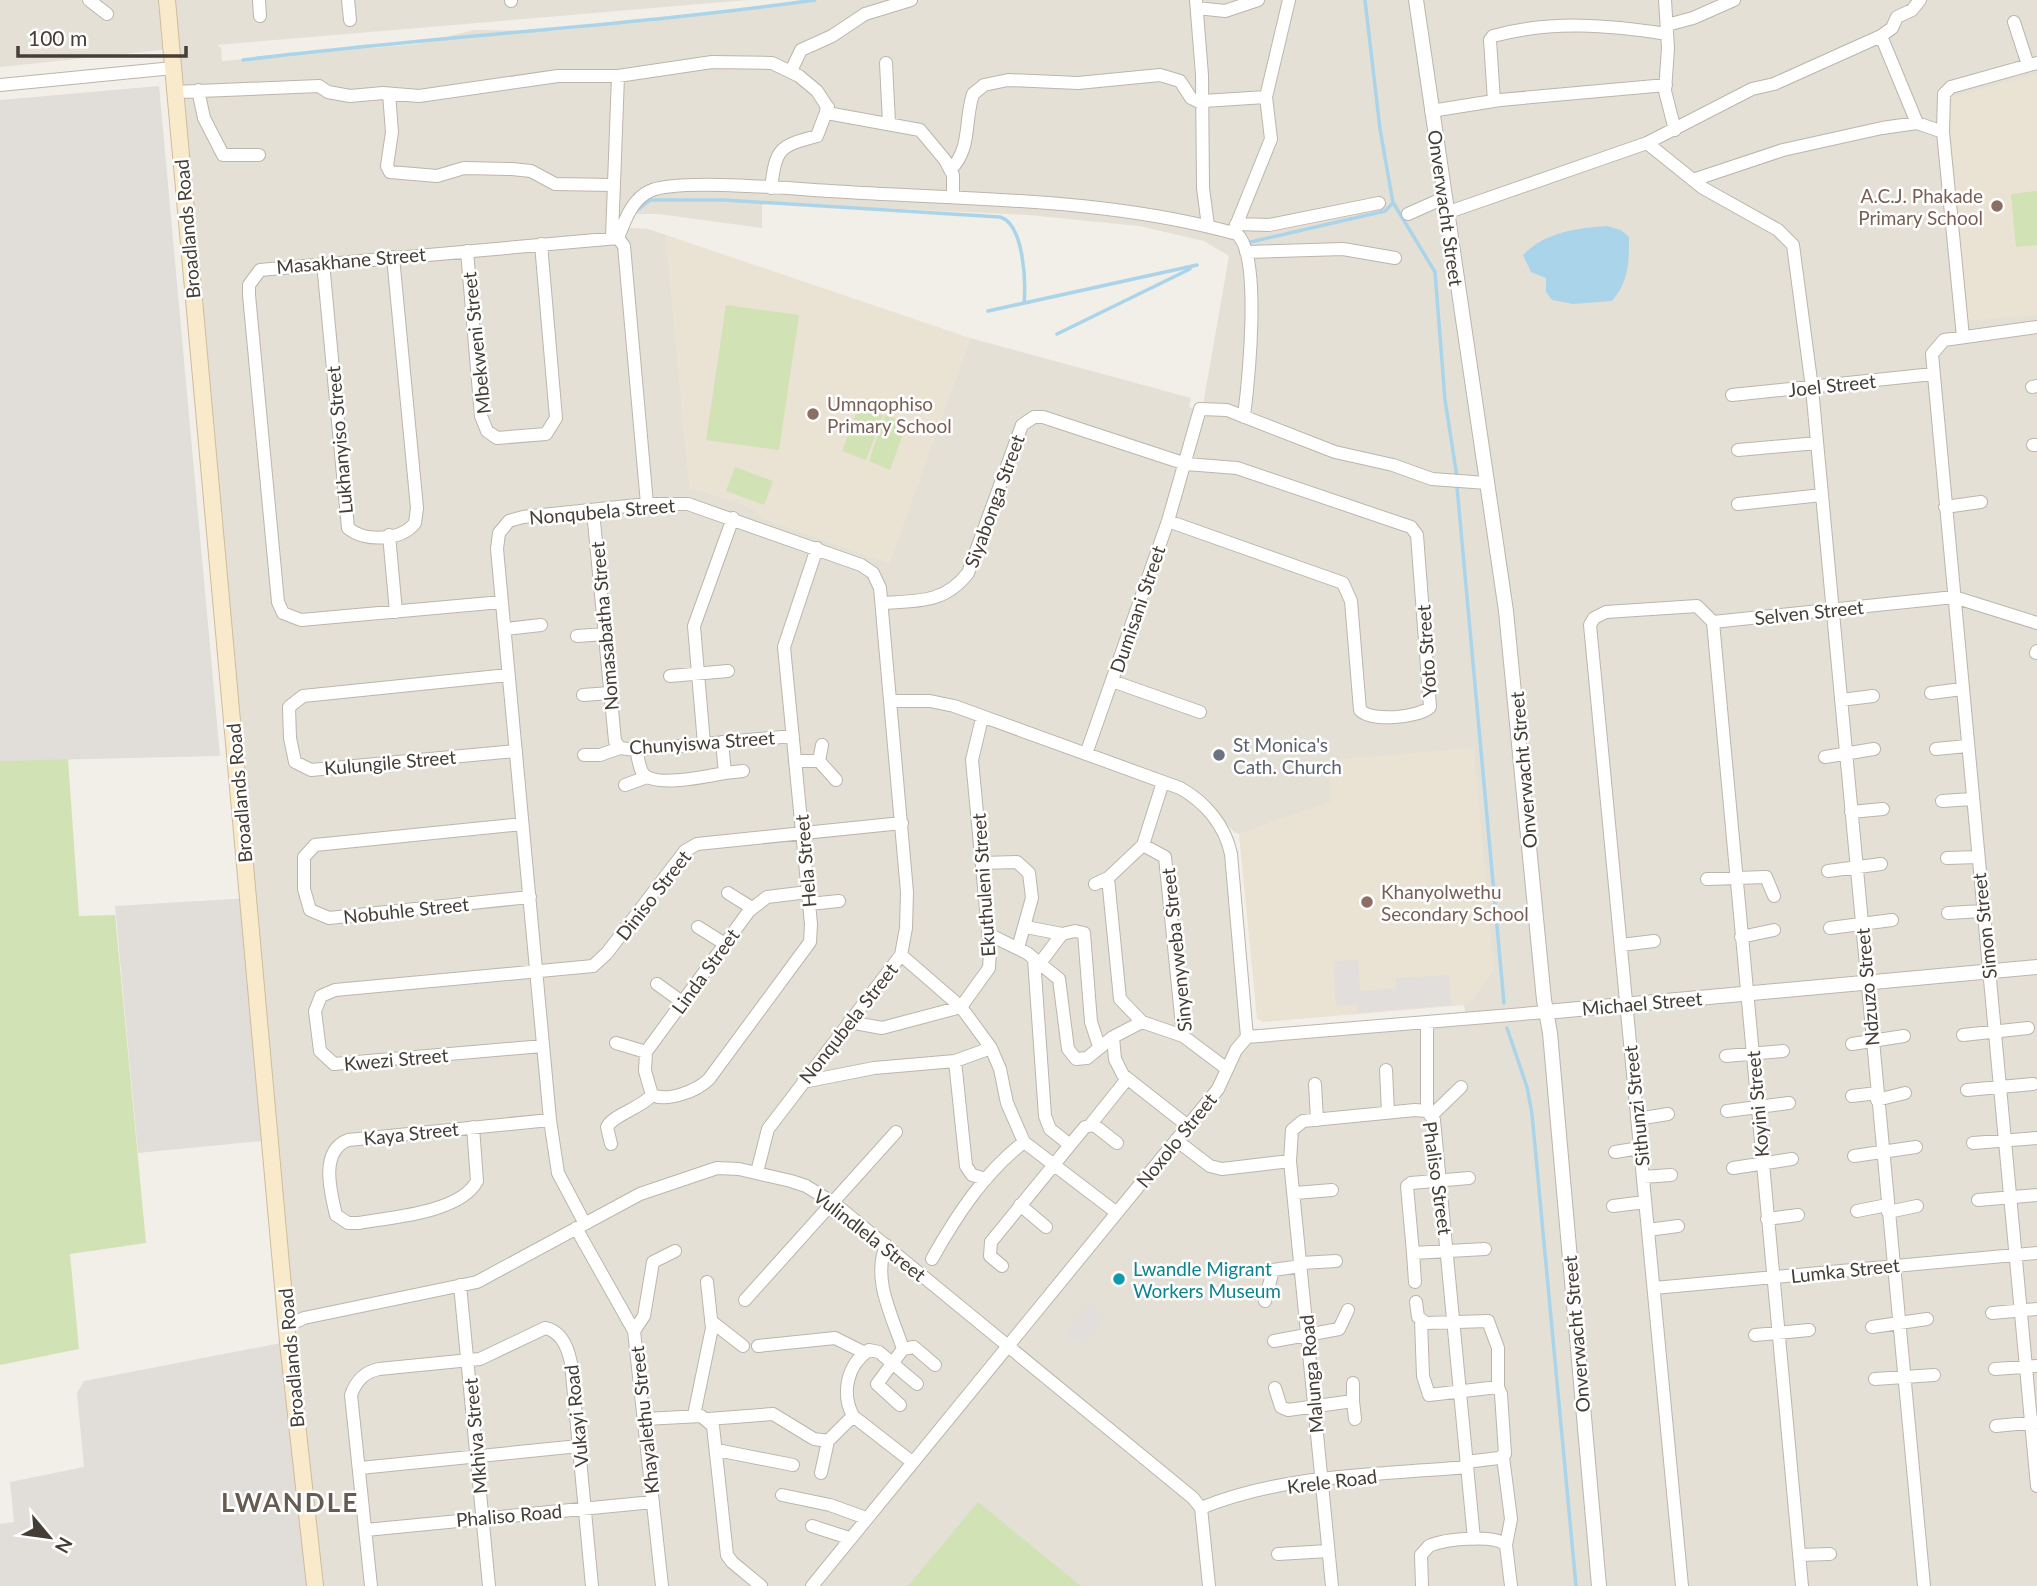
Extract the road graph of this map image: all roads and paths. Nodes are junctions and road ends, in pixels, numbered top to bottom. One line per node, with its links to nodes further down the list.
1 (89, 0): 13 (street)
2 (167, 0): 21 (main road, Broadlands Road)
3 (259, 0): 14 (street)
4 (348, 0): 15 (street)
5 (911, 0): 22 (street)
6 (1258, 0): 12 (street)
7 (1289, 0): 29 (street)
8 (1416, 0): 33 (street, Onverwacht Street)
9 (1665, 0): 17 (street)
10 (1734, 0): 17 (street)
11 (1920, 0): 18 (street)
12 (1197, 4): 31 (street)
13 (107, 15)
14 (260, 16)
15 (350, 20)
16 (2014, 22): 20 (street)
17 (1667, 30): 25 (street); 30 (street)
18 (1881, 36): 35 (street); 36 (street)
19 (886, 63): 34 (street)
20 (2032, 64): 37 (street)
21 (173, 68): 24 (street); 27 (main road, Broadlands Road)
22 (791, 71): 23 (street); 32 (street)
23 (618, 76): 28 (street); 42 (street)
24 (0, 85)
25 (1666, 85): 30 (street); 36 (street)
26 (198, 90): 27 (street); 28 (street); 39 (street)
27 (175, 92): 294 (main road, Broadlands Road)
28 (389, 94): 42 (street)
29 (1266, 97): 31 (street); 49 (street)
30 (1494, 101): 33 (street)
31 (1203, 102): 40 (street); 48 (street)
32 (827, 108): 34 (street); 43 (street)
33 (1432, 111): 46 (street, Onverwacht Street)
34 (888, 123): 40 (street)
35 (1917, 123): 37 (street); 41 (street)
36 (1675, 130): 38 (street)
37 (1943, 132): 58 (street)
38 (1647, 144): 41 (street, Ndzuzo Street); 46 (street)
39 (259, 155)
40 (950, 170): 44 (street)
41 (1693, 180): 60 (street, Ndzuzo Street)
42 (612, 185): 50 (street)
43 (771, 188): 44 (street); 50 (street)
44 (953, 196): 48 (street)
45 (1379, 203): 49 (street)
46 (1445, 206): 47 (street); 66 (street, Onverwacht Street)
47 (1408, 214)
48 (1208, 226): 49 (street)
49 (1235, 228): 53 (street)
50 (615, 237): 51 (street, Masakhane Street); 69 (street)
51 (541, 244): 52 (street, Masakhane Street); 52 (street, Mbekweni Street)
52 (467, 251): 54 (street, Masakhane Street)
53 (1246, 252): 55 (street); 62 (street)
54 (393, 257): 56 (street, Masakhane Street); 75 (street)
55 (1395, 258)
56 (323, 263): 75 (street, Lukhanyiso Street); 81 (street, Masakhane Street)
57 (2037, 327): 58 (street)
58 (1963, 337): 59 (street)
59 (1933, 370): 60 (street, Joel Street); 71 (street, Simon Street)
60 (1812, 388): 61 (street, Joel Street); 63 (street, Ndzuzo Street)
61 (1732, 395)
62 (1244, 417): 65 (street, Dumisani Street); 66 (street)
63 (1817, 443): 64 (street); 67 (street, Ndzuzo Street)
64 (1738, 450)
65 (1186, 464): 74 (street, Dumisani Street); 74 (street, Yoto Street); 79 (street, Siyabonga Street)
66 (1487, 483): 174 (street, Onverwacht Street)
67 (1822, 495): 70 (street); 80 (street, Ndzuzo Street)
68 (1981, 502): 71 (street)
69 (647, 504): 72 (street, Nonqubela Street); 73 (street, Nonqubela Street)
70 (1738, 504)
71 (1945, 507): 77 (street, Simon Street)
72 (593, 510): 78 (street, Nonqubela Street); 86 (street, Nomasabatha Street)
73 (733, 518): 76 (street, Nonqubela Street); 89 (street)
74 (1168, 521): 92 (street, Dumisani Street)
75 (389, 536): 81 (street)
76 (817, 548): 79 (street, Nonqubela Street); 102 (street, Hela Street)
77 (1954, 597): 80 (street, Selven Street); 83 (street, Selven Street); 93 (street, Simon Street)
78 (502, 602): 81 (street, Masakhane Street); 85 (street, Nonqubela Street)
79 (882, 603): 99 (street, Nonqubela Street)
80 (1833, 609): 82 (street, Selven Street); 98 (street, Ndzuzo Street)
81 (396, 611)
82 (1713, 622): 139 (street, Koyini Street); 161 (street, Sithunzi Street)
83 (2037, 623)
84 (541, 625): 85 (street)
85 (505, 629): 90 (street, Nonqubela Street)
86 (605, 635): 87 (street); 94 (street, Nomasabatha Street)
87 (577, 636)
88 (728, 671): 89 (street)
89 (697, 673): 91 (street); 105 (street)
90 (508, 676): 111 (street, Nonqubela Street); 111 (street, Kulungile Street)
91 (670, 676)
92 (1112, 681): 100 (street); 112 (street, Dumisani Street)
93 (1962, 690): 95 (street); 107 (street, Simon Street)
94 (610, 693): 96 (street); 104 (street, Nomasabatha Street)
95 (1931, 693)
96 (583, 695)
97 (1873, 696): 98 (street)
98 (1841, 700): 113 (street, Ndzuzo Street)
99 (890, 701): 101 (street); 128 (street, Nonqubela Street)
100 (1200, 712)
101 (982, 718): 112 (street); 134 (street, Ekuthuleni Street)
102 (793, 736): 103 (street, Chunyiswa Street); 116 (street, Hela Street)
103 (722, 743): 105 (street, Chunyiswa Street); 119 (street)
104 (617, 744): 110 (street, Chunyiswa Street); 114 (street)
105 (704, 744): 110 (street, Chunyiswa Street)
106 (821, 745): 117 (street)
107 (1967, 746): 109 (street); 124 (street, Simon Street)
108 (1874, 749): 113 (street)
109 (1936, 749)
110 (636, 750): 120 (street)
111 (516, 751): 129 (street, Nonqubela Street)
112 (1086, 754): 122 (street)
113 (1846, 754): 115 (street); 127 (street, Ndzuzo Street)
114 (584, 755)
115 (1825, 757)
116 (795, 761): 117 (street); 130 (street, Hela Street)
117 (819, 761): 121 (street)
118 (743, 771): 119 (street)
119 (725, 773): 120 (street)
120 (647, 777): 123 (street)
121 (836, 780)
122 (1163, 782): 131 (street); 184 (street)
123 (625, 785)
124 (1972, 799): 125 (street); 132 (street, Simon Street)
125 (1942, 801)
126 (1883, 808): 127 (street)
127 (1851, 812): 136 (street, Ndzuzo Street)
128 (902, 823): 130 (street, Diniso Street); 163 (street, Nonqubela Street)
129 (522, 824): 144 (street, Nonqubela Street); 144 (street, Nobuhle Street)
130 (802, 832): 145 (street, Hela Street); 167 (street, Diniso Street)
131 (1143, 845): 138 (street, Sinyenyweba Street); 181 (street, Sinyenyweba Street)
132 (1978, 857): 133 (street); 148 (street, Simon Street)
133 (1947, 858)
134 (982, 863): 153 (street); 156 (street, Ekuthuleni Street)
135 (1881, 864): 136 (street)
136 (1856, 868): 137 (street); 151 (street, Ndzuzo Street)
137 (1828, 871)
138 (1108, 878): 141 (street, Sinyenyweba Street); 176 (street)
139 (1736, 878): 140 (street); 143 (street); 158 (street, Koyini Street)
140 (1707, 879)
141 (1095, 884)
142 (728, 893): 147 (street)
143 (1774, 896)
144 (530, 897): 167 (street, Nonqubela Street)
145 (808, 898): 146 (street, Linda Street); 147 (street, Linda Street); 205 (street, Hela Street)
146 (839, 901)
147 (752, 908): 160 (street, Linda Street)
148 (1983, 911): 149 (street); 166 (street, Simon Street)
149 (1948, 913)
150 (1892, 920): 151 (street)
151 (1862, 925): 154 (street); 168 (street, Ndzuzo Street)
152 (698, 927): 160 (street)
153 (1026, 927): 157 (street); 162 (street)
154 (1830, 928)
155 (1774, 930): 158 (street)
156 (988, 933): 162 (street); 173 (street, Ekuthuleni Street)
157 (1062, 934): 164 (street); 189 (street)
158 (1741, 937): 170 (street, Koyini Street)
159 (1654, 940): 161 (street)
160 (724, 944): 171 (street, Linda Street)
161 (1620, 945): 172 (street, Sithunzi Street)
162 (1017, 948): 164 (street)
163 (901, 955): 173 (street); 175 (street, Nonqubela Street)
164 (1037, 961): 189 (street); 229 (street)
165 (2037, 967): 166 (street, Michael Street)
166 (1989, 971): 168 (street, Michael Street); 179 (street, Simon Street)
167 (538, 972): 188 (street, Nonqubela Street); 188 (street, Kwezi Street)
168 (1867, 982): 170 (street, Michael Street); 185 (street, Ndzuzo Street)
169 (657, 984): 171 (street)
170 (1746, 994): 172 (street, Michael Street); 193 (street, Koyini Street)
171 (682, 1002): 192 (street, Linda Street)
172 (1626, 1004): 174 (street, Michael Street); 215 (street, Sithunzi Street)
173 (961, 1007): 175 (street); 190 (street)
174 (1546, 1012): 177 (street, Michael Street); 368 (street, Onverwacht Street)
175 (849, 1022): 199 (street, Nonqubela Street)
176 (1142, 1022): 181 (street); 183 (street)
177 (1427, 1023): 184 (street, Michael Street); 213 (street)
178 (2028, 1028): 179 (street)
179 (1995, 1033): 180 (street); 203 (street, Simon Street)
180 (1963, 1035)
181 (1183, 1036): 196 (street, Sinyenyweba Street)
182 (1904, 1036): 185 (street)
183 (1113, 1037): 189 (street); 198 (street)
184 (1247, 1037): 196 (street, Noxolo Street)
185 (1872, 1040): 187 (street); 208 (street, Ndzuzo Street)
186 (616, 1042): 192 (street)
187 (1852, 1044)
188 (543, 1046): 216 (street, Nonqubela Street)
189 (1099, 1046)
190 (991, 1048): 195 (street); 225 (street)
191 (1783, 1051): 193 (street)
192 (646, 1052): 205 (street)
193 (1752, 1054): 194 (street); 210 (street, Koyini Street)
194 (1726, 1056)
195 (955, 1061): 199 (street); 243 (street)
196 (1227, 1069): 219 (street, Noxolo Street)
197 (1386, 1070): 212 (street)
198 (1127, 1079): 218 (street); 219 (street)
199 (803, 1082): 240 (street, Nonqubela Street)
200 (1315, 1084): 217 (street)
201 (2033, 1084): 203 (street)
202 (1461, 1087): 213 (street)
203 (2000, 1087): 204 (street); 224 (street, Simon Street)
204 (1967, 1090)
205 (650, 1093): 228 (street)
206 (1905, 1093): 208 (street)
207 (1852, 1096): 208 (street)
208 (1877, 1096): 233 (street, Ndzuzo Street)
209 (1789, 1103): 210 (street)
210 (1756, 1106): 211 (street); 238 (street, Koyini Street)
211 (1727, 1111)
212 (1388, 1112): 213 (street, Phaliso Street); 217 (street, Phaliso Street)
213 (1430, 1113): 245 (street, Phaliso Street)
214 (1668, 1114): 215 (street)
215 (1637, 1119): 231 (street, Sithunzi Street)
216 (550, 1120): 220 (street, Kaya Street); 261 (street, Nonqubela Street)
217 (1317, 1120): 237 (street, Phaliso Street)
218 (1091, 1124): 226 (street); 229 (street)
219 (1188, 1126): 223 (street, Noxolo Street)
220 (474, 1127): 220 (street, Kaya Street)
221 (896, 1132): 252 (street)
222 (2037, 1138): 224 (street)
223 (1177, 1140): 237 (street); 258 (street, Noxolo Street)
224 (2005, 1140): 227 (street); 249 (street, Simon Street)
225 (1024, 1142): 236 (street); 243 (street)
226 (1117, 1143)
227 (1973, 1143)
228 (611, 1144)
229 (1070, 1145): 236 (street)
230 (1916, 1147): 233 (street)
231 (1640, 1148): 232 (street); 242 (street, Sithunzi Street)
232 (1615, 1152)
233 (1882, 1154): 234 (street); 256 (street, Ndzuzo Street)
234 (1854, 1156)
235 (1792, 1159): 238 (street)
236 (1050, 1161): 253 (street); 258 (street)
237 (1290, 1161): 247 (street, Malunga Road)
238 (1762, 1165): 239 (street); 260 (street, Koyini Street)
239 (1733, 1168)
240 (757, 1172): 252 (street, Vulindlela Street); 261 (street, Vulindlela Street)
241 (1671, 1175): 242 (street)
242 (1643, 1177): 251 (street, Sithunzi Street)
243 (986, 1178): 272 (street)
244 (1469, 1178): 245 (street)
245 (1440, 1180): 268 (street, Phaliso Street); 269 (street)
246 (1332, 1190): 247 (street)
247 (1294, 1193): 274 (street, Malunga Road)
248 (2037, 1195): 249 (street)
249 (2011, 1198): 250 (street); 271 (street, Simon Street)
250 (1978, 1200)
251 (1645, 1202): 254 (street); 264 (street, Sithunzi Street)
252 (835, 1203): 265 (street, Vulindlela Street); 282 (street)
253 (1020, 1205): 263 (street); 276 (street)
254 (1613, 1206)
255 (1917, 1206): 256 (street)
256 (1887, 1209): 257 (street); 275 (street, Ndzuzo Street)
257 (1857, 1211)
258 (1116, 1213): 302 (street, Noxolo Street)
259 (1798, 1215): 260 (street)
260 (1767, 1219): 277 (street, Koyini Street)
261 (580, 1225): 280 (street, Vulindlela Street); 297 (street, Khayalethu Street)
262 (1678, 1226): 264 (street)
263 (1046, 1227)
264 (1648, 1230): 281 (street, Sithunzi Street)
265 (886, 1245): 302 (street, Vulindlela Street); 305 (street)
266 (1485, 1249): 268 (street)
267 (675, 1251): 297 (street)
268 (1448, 1251): 269 (street); 292 (street, Phaliso Street)
269 (1413, 1253): 279 (street)
270 (2037, 1253): 271 (street, Lumka Street)
271 (2016, 1255): 275 (street, Lumka Street); 287 (street, Simon Street)
272 (932, 1259)
273 (1336, 1261): 274 (street)
274 (1301, 1264): 283 (street); 299 (street, Malunga Road)
275 (1893, 1265): 277 (street, Lumka Street); 293 (street, Ndzuzo Street)
276 (1002, 1266)
277 (1773, 1277): 281 (street, Lumka Street); 298 (street, Koyini Street)
278 (707, 1282): 290 (street)
279 (1415, 1282)
280 (460, 1286): 294 (street, Vulindlela Street); 307 (street, Mkhiva Street)
281 (1654, 1288): 369 (street, Sithunzi Street)
282 (745, 1300)
283 (1265, 1301)
284 (1416, 1302): 291 (street)
285 (2037, 1309): 287 (street)
286 (1348, 1310): 299 (street)
287 (2021, 1311): 288 (street); 310 (street, Simon Street)
288 (1992, 1313)
289 (1927, 1319): 293 (street)
290 (711, 1321): 303 (street); 323 (street)
291 (1421, 1321): 292 (street); 319 (street)
292 (1454, 1321): 317 (street); 319 (street, Phaliso Street)
293 (1898, 1322): 295 (street); 313 (street, Ndzuzo Street)
294 (287, 1326): 357 (main road, Broadlands Road)
295 (1872, 1327)
296 (1809, 1330): 298 (street)
297 (634, 1331): 325 (street, Khayalethu Street)
298 (1778, 1334): 300 (street); 356 (street, Koyini Street)
299 (1308, 1335): 301 (street); 322 (street, Malunga Road)
300 (1755, 1335)
301 (1274, 1341)
302 (1008, 1345): 335 (street, Noxolo Street); 345 (street, Vulindlela Street)
303 (743, 1346)
304 (758, 1346): 306 (street)
305 (903, 1349): 308 (street); 309 (street)
306 (865, 1353): 308 (street); 324 (street)
307 (468, 1360): 331 (street, Vukayi Road); 333 (street, Mkhiva Street); 338 (street, Vukayi Road)
308 (891, 1362): 316 (street); 321 (street)
309 (935, 1365)
310 (2032, 1367): 311 (street); 328 (street, Simon Street)
311 (1994, 1369)
312 (1934, 1375): 313 (street)
313 (1903, 1377): 314 (street); 371 (street, Ndzuzo Street)
314 (1875, 1379)
315 (1353, 1383): 320 (street)
316 (917, 1384)
317 (1498, 1387): 319 (street); 334 (street)
318 (1275, 1388): 322 (street)
319 (1461, 1393): 337 (street, Phaliso Street)
320 (1353, 1401): 322 (street); 327 (street)
321 (900, 1405)
322 (1314, 1405): 340 (street, Malunga Road)
323 (694, 1415): 325 (street); 326 (street)
324 (853, 1416): 330 (street); 335 (street)
325 (645, 1419): 343 (street, Khayalethu Street)
326 (708, 1419): 330 (street); 332 (street)
327 (1355, 1419)
328 (2034, 1422): 329 (street); 341 (street, Simon Street)
329 (1996, 1426)
330 (828, 1441): 339 (street)
331 (579, 1447): 333 (street); 344 (street, Vukayi Road)
332 (717, 1450): 336 (street); 362 (street)
333 (477, 1455): 338 (street); 346 (street, Mkhiva Street)
334 (1503, 1457): 337 (street, Krele Road); 352 (street)
335 (912, 1462): 347 (street, Noxolo Street)
336 (793, 1465)
337 (1466, 1465): 340 (street, Krele Road); 351 (street, Phaliso Street)
338 (360, 1468): 349 (street, Vukayi Road)
339 (821, 1473)
340 (1322, 1480): 345 (street, Krele Road); 353 (street, Malunga Road)
341 (2037, 1486)
342 (782, 1494): 347 (street)
343 (653, 1502): 344 (street, Phaliso Road); 361 (street, Khayalethu Street)
344 (585, 1508): 346 (street, Phaliso Road); 360 (street, Vukayi Road)
345 (1201, 1508): 364 (street)
346 (482, 1517): 349 (street, Phaliso Road); 359 (street, Mkhiva Street)
347 (866, 1518): 350 (street, Noxolo Street)
348 (812, 1526): 350 (street)
349 (366, 1530): 358 (street, Vukayi Road)
350 (849, 1538): 363 (street, Noxolo Street)
351 (1474, 1539): 352 (street); 366 (street)
352 (1506, 1545): 367 (street)
353 (1328, 1551): 354 (street); 365 (street, Malunga Road)
354 (1278, 1554)
355 (1830, 1554): 356 (street)
356 (1799, 1555): 370 (street, Koyini Street)
357 (315, 1586)
358 (371, 1586)
359 (489, 1586)
360 (592, 1586)
361 (662, 1586)
362 (761, 1586)
363 (812, 1586)
364 (1209, 1586)
365 (1332, 1586)
366 (1422, 1586)
367 (1511, 1586)
368 (1599, 1586)
369 (1682, 1586)
370 (1802, 1586)
371 (1924, 1586)

